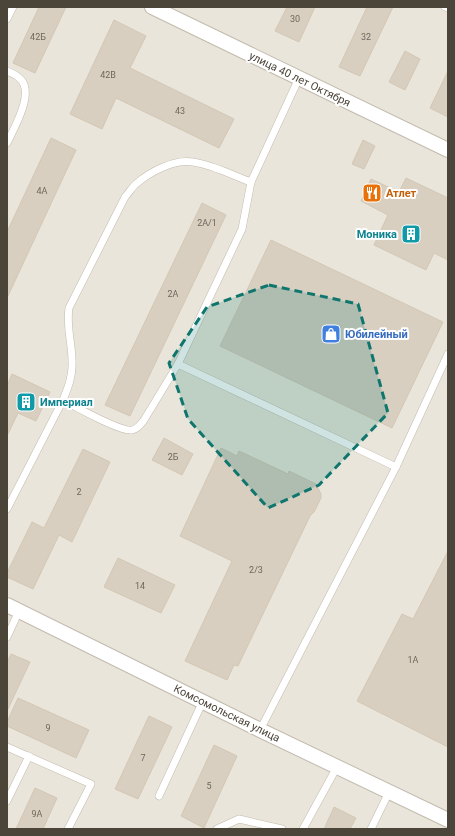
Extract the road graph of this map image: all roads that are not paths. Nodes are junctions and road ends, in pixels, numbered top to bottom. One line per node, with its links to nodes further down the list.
1 (13, 7): 5 (lane)
2 (152, 7): 7 (street, улица 40 лет Октября)
3 (445, 7): 4 (lane)
4 (448, 8)
5 (7, 19)
6 (7, 71): 8 (lane)
7 (299, 78): 9 (street, улица 40 лет Октября); 10 (lane)
8 (7, 143)
9 (448, 150)
10 (251, 182): 12 (lane); 13 (lane)
11 (448, 354): 14 (lane)
12 (178, 364): 13 (lane); 14 (lane)
13 (63, 400): 15 (lane)
14 (396, 467): 19 (lane)
15 (7, 509)
16 (13, 608): 17 (lane); 18 (street, Комсомольская улица)
17 (7, 637)
18 (203, 701): 19 (street, Комсомольская улица); 24 (lane)
19 (260, 730): 22 (street, Комсомольская улица)
20 (7, 746): 21 (lane)
21 (29, 756): 25 (lane); 27 (lane)
22 (337, 767): 23 (street, Комсомольская улица); 30 (lane)
23 (389, 792): 26 (street, Комсомольская улица); 31 (lane)
24 (159, 796)
25 (7, 801)
26 (448, 820)
27 (68, 829)
28 (217, 829): 29 (lane)
29 (282, 829)
30 (303, 829)
31 (371, 829)

